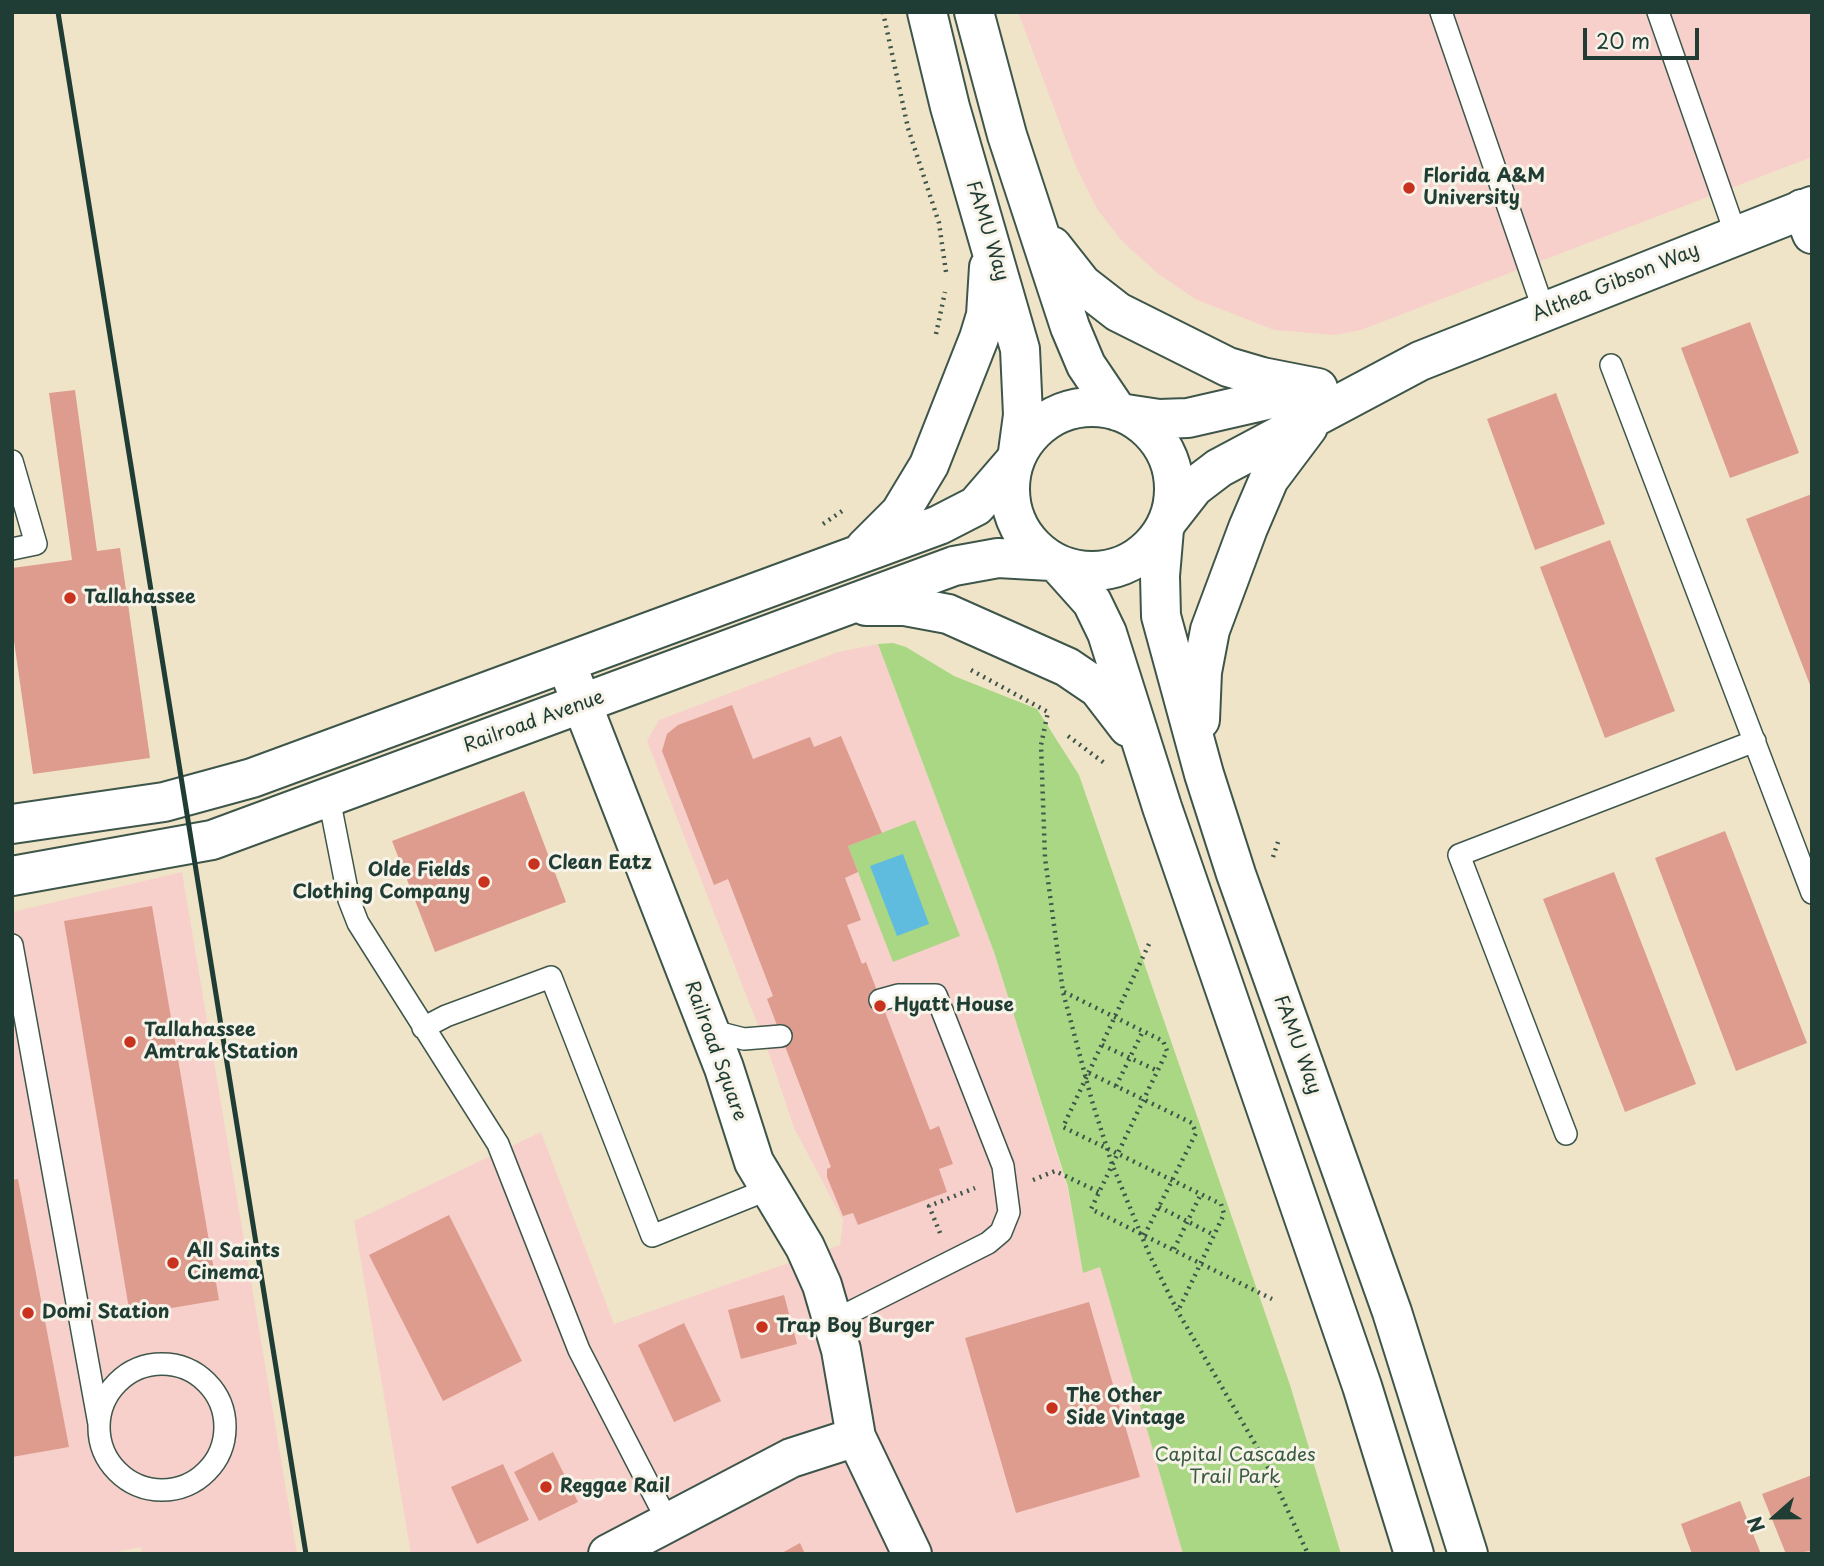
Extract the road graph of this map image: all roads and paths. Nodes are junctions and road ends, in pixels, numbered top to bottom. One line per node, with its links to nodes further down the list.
1 (883, 12): 11 (path)
2 (927, 12): 8 (street, FAMU Way)
3 (974, 12): 6 (street, FAMU Way)
4 (1441, 12): 10 (lane)
5 (1658, 12): 9 (lane)
6 (1031, 210): 13 (street); 14 (street, FAMU Way)
7 (1809, 216): 9 (street, Althea Gibson Way)
8 (989, 233): 15 (street, FAMU Way); 21 (street)
9 (1736, 235): 10 (street, Althea Gibson Way)
10 (1544, 311): 13 (street, Althea Gibson Way)
11 (933, 344)
12 (1611, 365): 27 (lane)
13 (1321, 399): 14 (street, Althea Gibson Way); 18 (street, Althea Gibson Way); 29 (street)
14 (1121, 412): 15 (street); 18 (street, FAMU Way)
15 (1016, 457): 21 (street); 22 (street, FAMU Way)
16 (12, 461): 20 (lane)
17 (849, 506): 19 (path)
18 (1167, 524): 22 (street); 29 (street, FAMU Way)
19 (816, 528)
20 (12, 549)
21 (851, 558): 24 (street)
22 (1054, 563): 23 (street, Railroad Avenue); 28 (street, FAMU Way)
23 (847, 608): 26 (street, Railroad Avenue); 28 (street)
24 (566, 663): 26 (street, Railroad Square); 31 (street)
25 (963, 666): 36 (path)
26 (582, 705): 30 (street, Railroad Avenue); 40 (street, Railroad Square)
27 (1755, 741): 33 (lane); 50 (lane)
28 (1148, 761): 75 (street, FAMU Way)
29 (1204, 774): 76 (street, FAMU Way)
30 (329, 798): 32 (street, Railroad Avenue); 39 (lane)
31 (12, 824)
32 (12, 876)
33 (1812, 892)
34 (1149, 944): 38 (path)
35 (12, 945): 70 (lane)
36 (1063, 992): 38 (path); 47 (path)
37 (880, 1000): 69 (lane)
38 (1115, 1017): 41 (path); 43 (path)
39 (423, 1028): 57 (lane); 72 (lane)
40 (709, 1030): 42 (lane); 57 (street, Railroad Square)
41 (1143, 1031): 44 (path); 45 (path)
42 (781, 1036)
43 (1102, 1045): 44 (path); 46 (path)
44 (1130, 1058): 45 (path); 48 (path)
45 (1158, 1071): 49 (path)
46 (1089, 1073): 47 (path); 48 (path)
47 (1086, 1079): 51 (path); 51 (path)
48 (1116, 1086): 49 (path)
49 (1144, 1099): 52 (path); 54 (path)
50 (1566, 1134)
51 (1108, 1149): 52 (path); 53 (path)
52 (1118, 1153): 53 (path); 54 (path)
53 (1112, 1164): 58 (path); 62 (path)
54 (1172, 1180): 59 (path); 60 (path)
55 (1028, 1182): 58 (path)
56 (977, 1188): 64 (path)
57 (769, 1189): 69 (street, Railroad Square)
58 (1099, 1192): 62 (path)
59 (1201, 1194): 61 (path); 63 (path)
60 (1159, 1207): 61 (path); 62 (path)
61 (1187, 1221): 63 (path); 65 (path)
62 (1142, 1234): 65 (path); 68 (path)
63 (1214, 1235): 66 (path)
64 (942, 1238)
65 (1174, 1249): 66 (path)
66 (1201, 1263): 67 (path); 68 (path)
67 (1272, 1298)
68 (1178, 1312): 74 (path)
69 (834, 1321): 71 (street, Railroad Square)
70 (99, 1424): 70 (lane)
71 (856, 1437): 72 (street); 73 (street, Railroad Square)
72 (641, 1542)
73 (912, 1554)
74 (1308, 1554)
75 (1414, 1554)
76 (1468, 1554)

